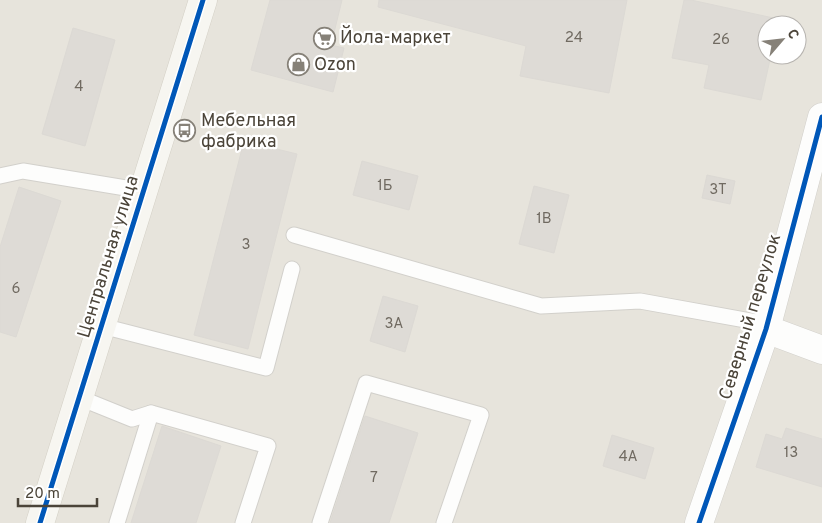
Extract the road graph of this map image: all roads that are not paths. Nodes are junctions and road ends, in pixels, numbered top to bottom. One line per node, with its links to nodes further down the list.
1 (204, 0): 4 (street, Центральная улица)
2 (822, 117): 8 (street, Северный переулок)
3 (0, 176): 4 (lane)
4 (144, 191): 7 (street, Центральная улица)
5 (294, 235): 8 (lane)
6 (292, 269): 7 (lane)
7 (102, 326): 10 (street, Центральная улица)
8 (767, 327): 9 (street); 17 (street, Северный переулок)
9 (822, 350)
10 (80, 398): 11 (lane); 12 (street, Центральная улица)
11 (151, 413): 13 (lane); 14 (lane)
12 (40, 523)
13 (116, 523)
14 (243, 523)
15 (320, 523): 16 (lane)
16 (444, 523)
17 (699, 523)

